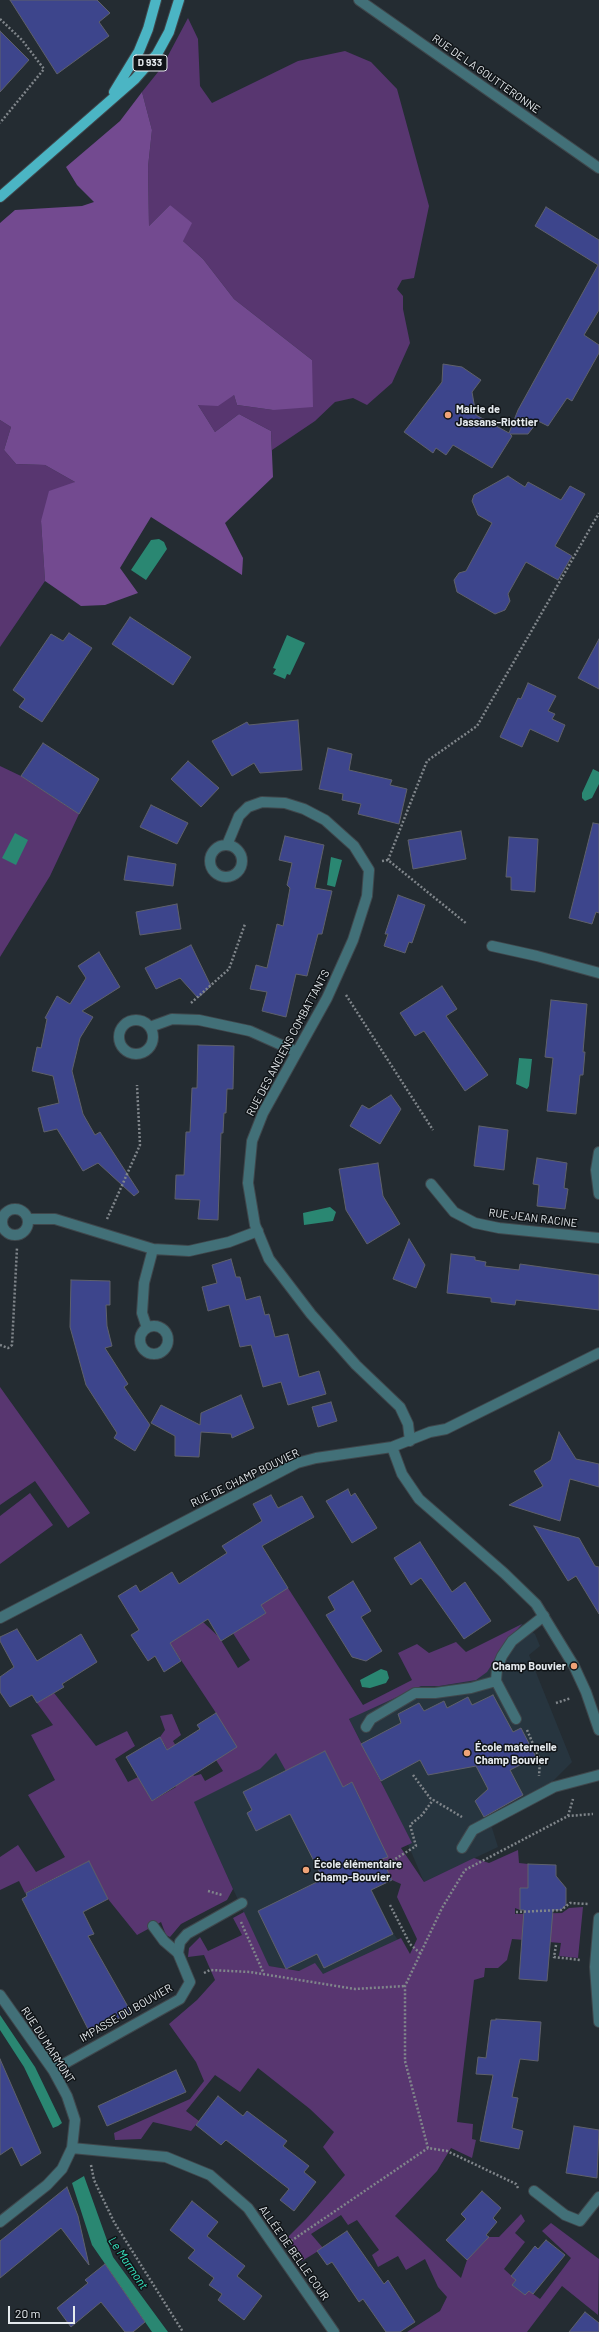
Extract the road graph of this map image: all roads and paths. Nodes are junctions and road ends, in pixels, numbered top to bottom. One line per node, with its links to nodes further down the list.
1 (156, 0): 5 (main road, D 933)
2 (179, 0): 5 (main road, D 933)
3 (359, 0): 7 (street, RUE DE LA GOUTTERONNE)
4 (0, 19): 6 (path)
5 (100, 112): 8 (main road, D 933)
6 (0, 123)
7 (599, 168)
8 (2, 192)
9 (599, 513): 11 (path)
10 (227, 845): 20 (street, RUE DES ANCIENS COMBATTANTS)
11 (388, 860): 12 (path); 14 (path)
12 (376, 862)
13 (245, 924): 18 (path)
14 (467, 924)
15 (492, 946): 16 (street)
16 (599, 973)
17 (346, 994): 22 (path)
18 (185, 1008)
19 (150, 1027): 20 (street)
20 (297, 1052): 28 (street, RUE DES ANCIENS COMBATTANTS)
21 (137, 1085): 27 (path)
22 (433, 1130)
23 (599, 1152): 25 (street)
24 (432, 1184): 29 (street, RUE JEAN RACINE)
25 (599, 1194)
26 (28, 1219): 31 (street)
27 (105, 1224)
28 (258, 1231): 31 (street); 35 (street, RUE DES ANCIENS COMBATTANTS)
29 (599, 1238)
30 (17, 1248): 33 (path)
31 (153, 1249): 32 (street)
32 (147, 1328)
33 (0, 1346)
34 (599, 1353): 35 (street, RUE DE CHAMP BOUVIER)
35 (410, 1441): 36 (street, RUE DE CHAMP BOUVIER)
36 (392, 1447): 37 (street); 38 (street, RUE DE CHAMP BOUVIER)
37 (544, 1616): 39 (street); 44 (street)
38 (0, 1618)
39 (496, 1681): 42 (street); 43 (street)
40 (575, 1696): 41 (path)
41 (556, 1703)
42 (516, 1719): 47 (path)
43 (366, 1727)
44 (599, 1730)
45 (413, 1775): 48 (path)
46 (599, 1775): 47 (street)
47 (533, 1798): 50 (street)
48 (433, 1800): 50 (path); 52 (path)
49 (593, 1814): 62 (path)
50 (473, 1830): 51 (street)
51 (462, 1848)
52 (392, 1861)
53 (208, 1891): 55 (path)
54 (588, 1904): 57 (path)
55 (238, 1905): 61 (street); 64 (path)
56 (390, 1905): 62 (path)
57 (516, 1912)
58 (599, 1918): 68 (street)
59 (153, 1926): 61 (street)
60 (556, 1946): 63 (path)
61 (178, 1952): 65 (street)
62 (421, 1954): 66 (path)
63 (583, 1960)
64 (264, 1974): 65 (path); 66 (path)
65 (190, 1982): 69 (street, IMPASSE DU BOUVIER)
66 (405, 1986): 71 (path)
67 (0, 1995): 69 (street, RUE DU MARMONT)
68 (599, 2022)
69 (52, 2070): 70 (street, RUE DU MARMONT)
70 (72, 2148): 76 (street, RUE DU MARMONT); 77 (street, ALLÉE DE BELLE COUR)
71 (428, 2148): 73 (path); 77 (path)
72 (91, 2165): 78 (path)
73 (519, 2191)
74 (534, 2191): 75 (street)
75 (599, 2197)
76 (0, 2222)
77 (277, 2251): 79 (street, ALLÉE DE BELLE COUR)
78 (183, 2332)
79 (334, 2332)

